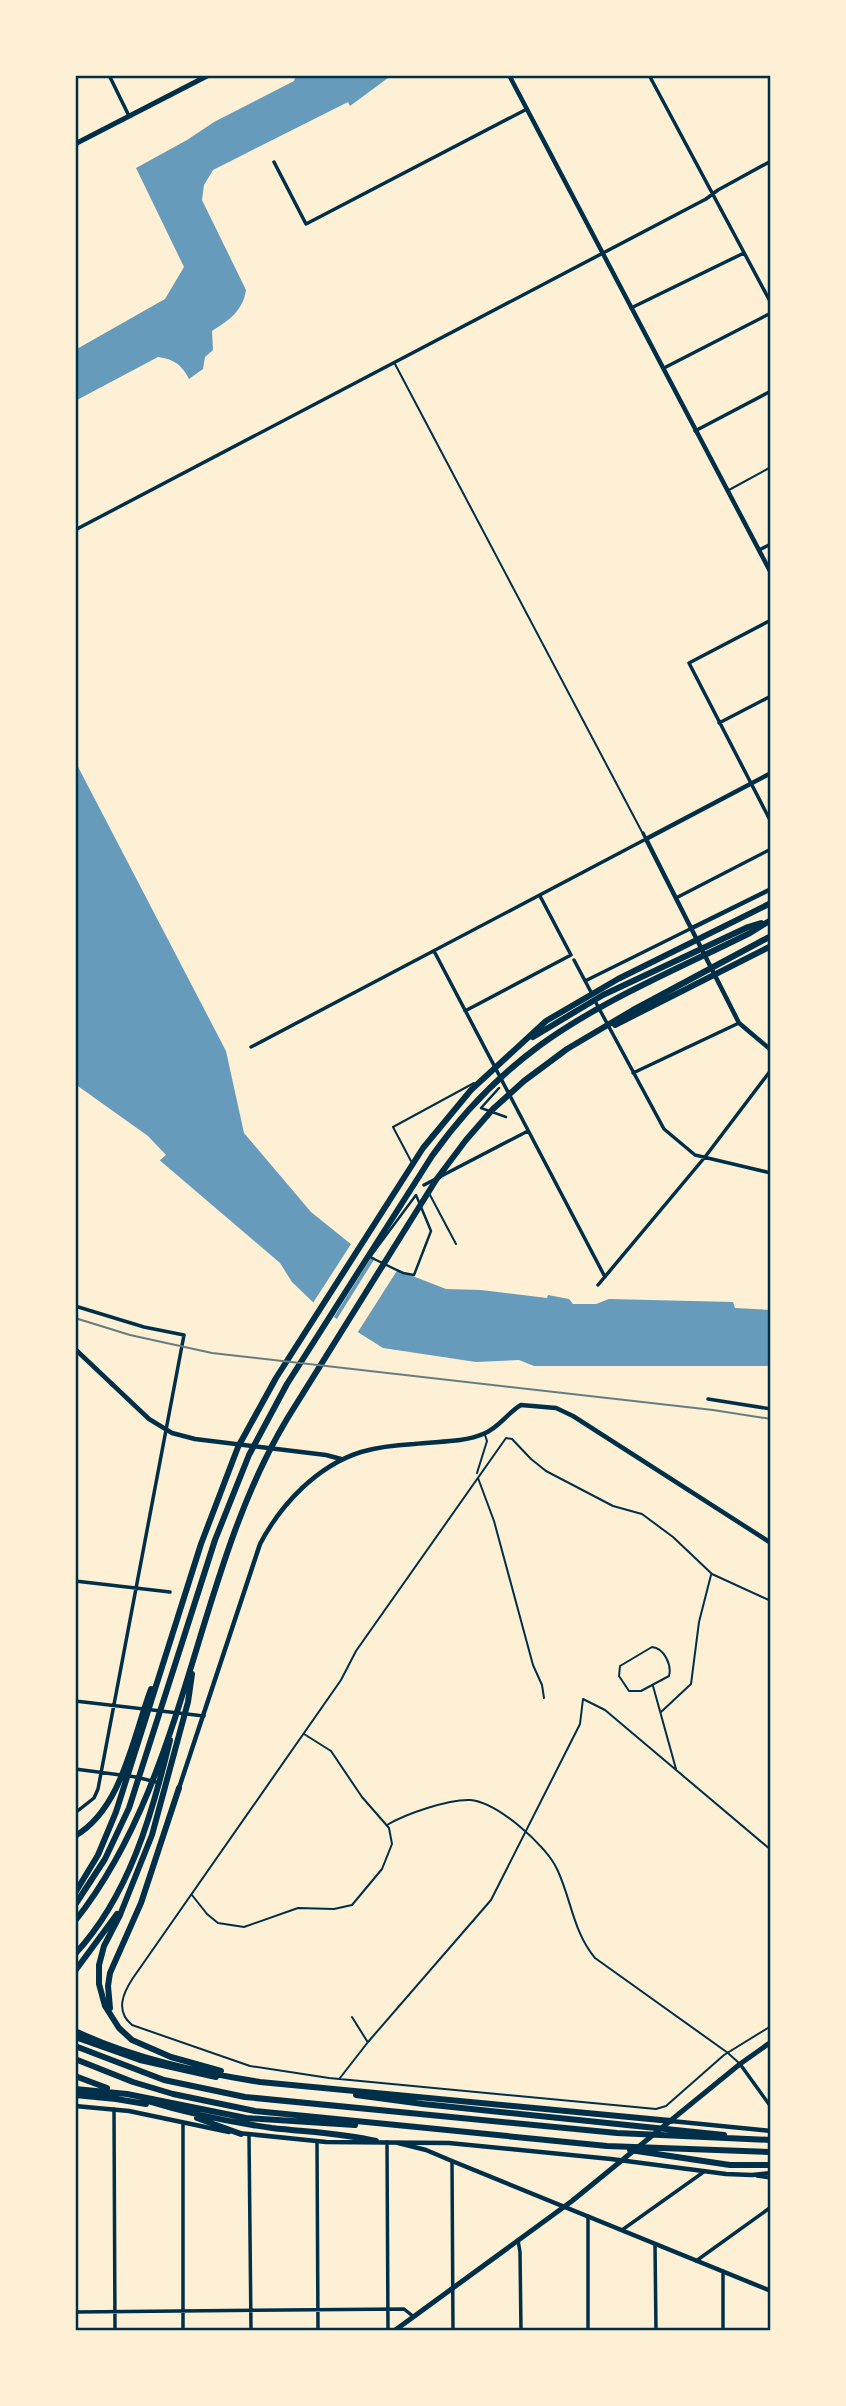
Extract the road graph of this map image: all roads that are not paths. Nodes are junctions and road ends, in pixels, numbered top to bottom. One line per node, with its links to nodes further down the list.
1 (108, 75): 6 (street)
2 (509, 75): 5 (main road)
3 (649, 75): 10 (street)
4 (204, 76): 6 (main road)
5 (527, 109): 9 (street); 11 (main road)
6 (129, 116): 7 (main road)
7 (75, 144)
8 (771, 161): 10 (street)
9 (274, 162)
10 (711, 195): 11 (street); 12 (street)
11 (602, 253): 14 (main road); 16 (street)
12 (744, 253): 13 (street); 14 (street)
13 (771, 303)
14 (631, 308): 17 (main road)
15 (771, 313): 17 (street)
16 (394, 363): 22 (street); 32 (lane)
17 (663, 369): 19 (main road)
18 (771, 391): 19 (street)
19 (695, 431): 21 (main road)
20 (771, 467): 21 (lane)
21 (727, 491): 24 (main road)
22 (75, 530)
23 (771, 544): 24 (street)
24 (759, 550): 25 (main road)
25 (771, 573)
26 (771, 620): 28 (street)
27 (771, 696): 28 (street)
28 (719, 723): 30 (street)
29 (771, 773): 30 (main road)
30 (750, 783): 31 (street); 32 (main road)
31 (771, 822)
32 (644, 836): 35 (street); 36 (main road)
33 (771, 849): 36 (street)
34 (771, 889): 39 (main road)
35 (539, 895): 42 (street); 47 (street)
36 (676, 898): 39 (main road)
37 (771, 903): 49 (highway)
38 (771, 920): 43 (highway)
39 (692, 928): 46 (street); 48 (main road)
40 (771, 936): 45 (highway)
41 (771, 946): 45 (highway)
42 (434, 951): 47 (street); 50 (street)
43 (690, 959): 49 (highway); 102 (highway)
44 (574, 960): 46 (street)
45 (701, 978): 80 (highway)
46 (585, 981): 54 (street)
47 (465, 1011): 53 (street)
48 (739, 1023): 51 (main road); 54 (street)
49 (523, 1043): 91 (highway)
50 (251, 1047)
51 (771, 1050)
52 (771, 1070): 59 (street)
53 (496, 1071): 55 (street); 58 (street)
54 (633, 1073): 59 (street)
55 (474, 1083): 61 (lane)
56 (499, 1088): 57 (street)
57 (506, 1117)
58 (528, 1131): 61 (street); 64 (street)
59 (705, 1157): 60 (street); 64 (street)
60 (771, 1172)
61 (424, 1185): 62 (lane)
62 (456, 1244)
63 (414, 1275): 63 (street)
64 (605, 1277): 65 (street)
65 (598, 1285)
66 (75, 1306): 70 (street)
67 (75, 1349): 70 (main road)
68 (708, 1399): 69 (street)
69 (771, 1409)
70 (166, 1430): 72 (main road); 77 (street)
71 (484, 1434): 72 (main road); 73 (lane); 74 (main road)
72 (342, 1460): 86 (main road)
73 (477, 1476): 75 (lane); 82 (lane); 87 (lane)
74 (771, 1543)
75 (712, 1574): 79 (lane); 85 (lane)
76 (75, 1581): 77 (street)
77 (136, 1587): 78 (street); 84 (street)
78 (170, 1592)
79 (771, 1601)
80 (193, 1660): 93 (highway); 100 (highway)
81 (653, 1685): 81 (lane); 85 (lane)
82 (544, 1698)
83 (75, 1702): 84 (street)
84 (113, 1706): 86 (street); 90 (street)
85 (662, 1712): 89 (lane)
86 (204, 1716): 92 (main road)
87 (304, 1734): 95 (lane); 101 (lane)
88 (75, 1769): 90 (street)
89 (677, 1770): 96 (lane); 98 (lane)
90 (101, 1772): 92 (street); 94 (street)
91 (120, 1788): 97 (highway); 99 (highway)
92 (179, 1788): 106 (highway)
93 (151, 1792): 103 (highway); 104 (highway)
94 (75, 1813)
95 (387, 1825): 96 (lane); 101 (lane)
96 (526, 1831): 111 (lane); 114 (lane)
97 (75, 1836)
98 (771, 1850)
99 (75, 1893)
100 (128, 1894): 105 (highway); 106 (highway)
101 (192, 1894): 119 (lane)
102 (75, 1905)
103 (75, 1922)
104 (75, 1954)
105 (75, 1971)
106 (112, 2017): 118 (highway)
107 (352, 2017): 111 (lane)
108 (771, 2026): 114 (lane)
109 (75, 2031): 118 (highway)
110 (75, 2037): 118 (highway)
111 (368, 2042): 119 (lane)
112 (771, 2042): 116 (main road)
113 (75, 2046): 131 (highway)
114 (728, 2053): 116 (lane); 119 (lane)
115 (75, 2059): 128 (highway)
116 (740, 2064): 124 (street); 127 (main road)
117 (75, 2076): 134 (highway)
118 (239, 2078): 121 (highway)
119 (339, 2079)
120 (75, 2086): 128 (highway)
121 (333, 2090): 127 (highway); 131 (highway)
122 (75, 2095): 130 (highway)
123 (75, 2106): 125 (main road)
124 (771, 2107)
125 (114, 2109): 126 (main road); 158 (street)
126 (183, 2123): 130 (main road); 159 (street)
127 (668, 2123): 129 (main road); 139 (main road)
128 (388, 2126): 137 (highway)
129 (771, 2131)
130 (244, 2134): 133 (main road); 160 (street)
131 (750, 2139): 132 (highway)
132 (771, 2140)
133 (317, 2141): 134 (main road); 157 (street)
134 (376, 2141): 135 (main road)
135 (387, 2142): 136 (main road); 156 (street)
136 (396, 2143): 139 (main road); 140 (main road)
137 (607, 2146): 138 (highway); 141 (highway)
138 (771, 2152)
139 (625, 2158): 142 (main road); 146 (main road)
140 (452, 2161): 146 (main road); 154 (street)
141 (771, 2165)
142 (705, 2171): 144 (main road); 149 (street)
143 (771, 2173): 144 (main road)
144 (752, 2175): 145 (street)
145 (771, 2178)
146 (564, 2206): 148 (main road); 150 (main road)
147 (771, 2207): 152 (street)
148 (588, 2216): 149 (main road); 171 (street)
149 (622, 2230): 151 (main road)
150 (518, 2240): 154 (main road); 170 (street)
151 (654, 2244): 152 (main road); 172 (street)
152 (696, 2261): 153 (main road)
153 (723, 2272): 155 (main road); 173 (street)
154 (453, 2288): 162 (main road); 169 (street)
155 (771, 2291)
156 (388, 2309): 157 (street); 162 (street); 167 (street)
157 (318, 2310): 160 (street); 166 (street)
158 (115, 2311): 159 (street); 161 (street); 163 (street)
159 (183, 2311): 160 (street); 164 (street)
160 (250, 2311): 165 (street)
161 (75, 2312)
162 (414, 2317): 168 (main road)
163 (115, 2331)
164 (183, 2331)
165 (251, 2331)
166 (318, 2331)
167 (388, 2331)
168 (394, 2331)
169 (453, 2331)
170 (520, 2331)
171 (588, 2331)
172 (656, 2331)
173 (723, 2331)

